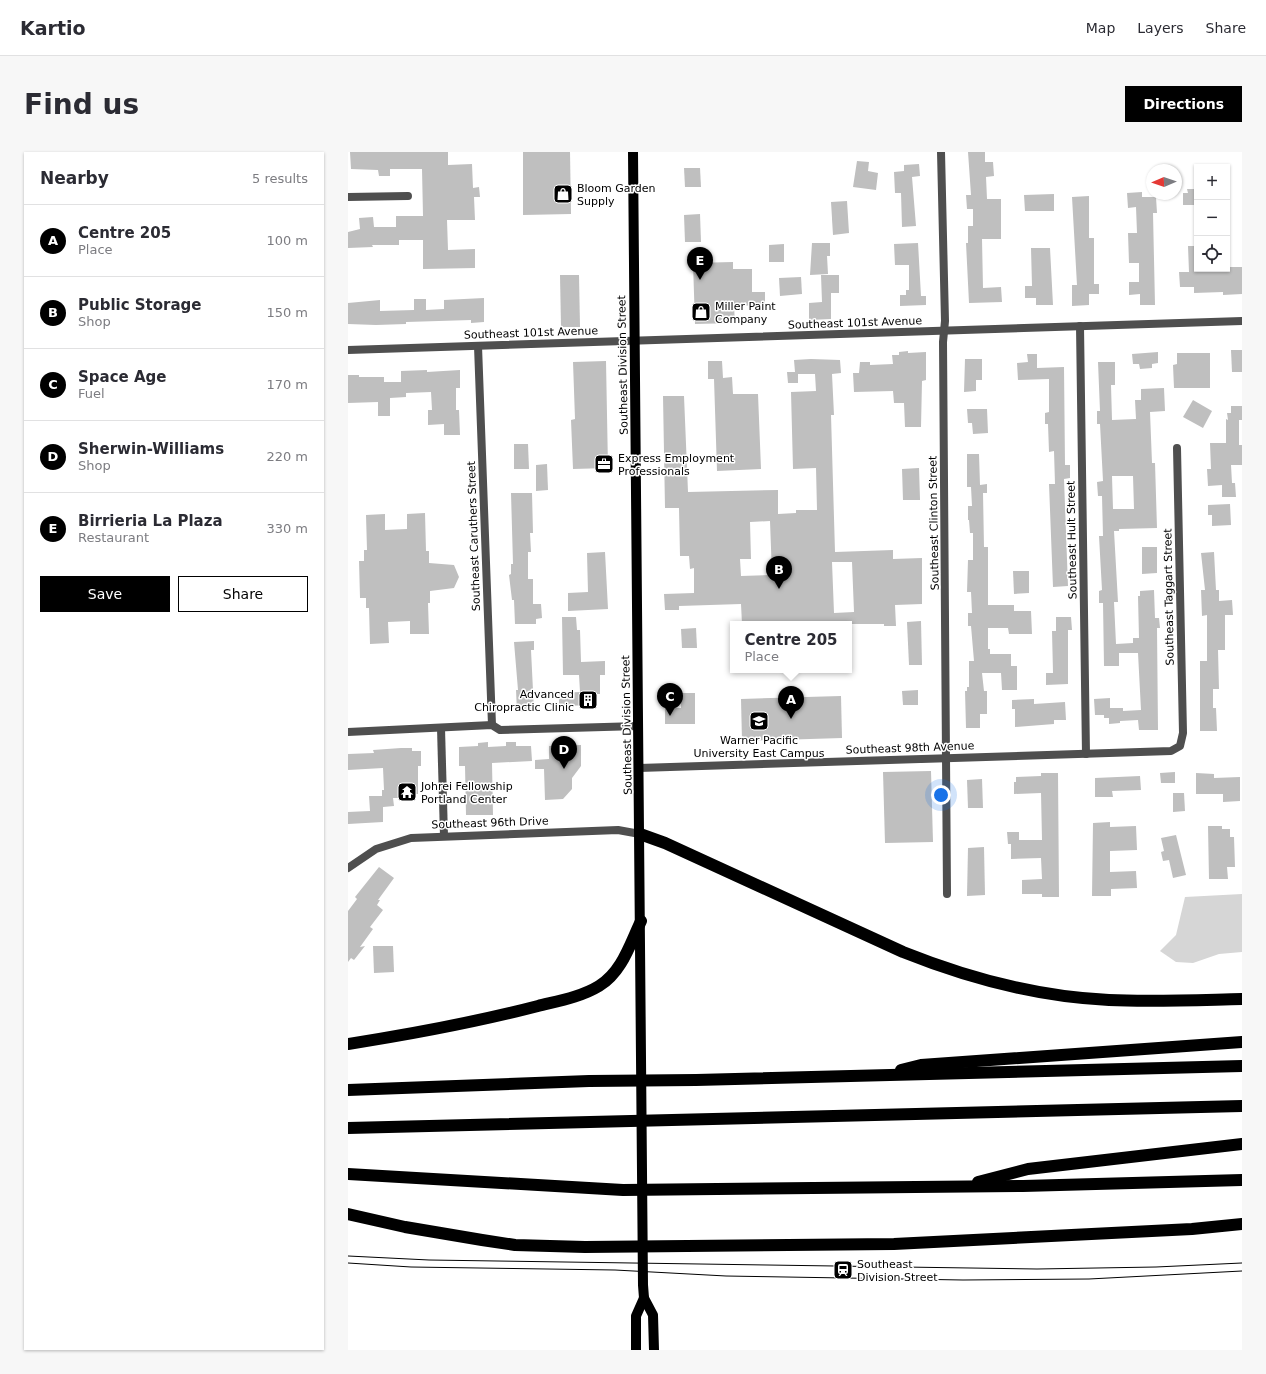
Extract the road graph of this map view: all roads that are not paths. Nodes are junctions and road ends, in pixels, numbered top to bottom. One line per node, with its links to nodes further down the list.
1 (633, 152): 8 (main road, Southeast Division Street)
2 (941, 152): 7 (street, Southeast Clinton Street)
3 (408, 196): 4 (street)
4 (348, 198)
5 (1242, 321): 6 (street, Southeast 101st Avenue)
6 (1080, 326): 7 (street, Southeast 101st Avenue); 17 (street, Southeast Hult Street)
7 (944, 331): 8 (street, Southeast 101st Avenue); 18 (street, Southeast Clinton Street)
8 (635, 340): 9 (street, Southeast 101st Avenue); 13 (main road, Southeast Division Street)
9 (478, 346): 10 (street, Southeast 101st Avenue); 12 (street, Southeast Caruthers Street)
10 (348, 350)
11 (1177, 448): 16 (street, Southeast Taggart Street)
12 (492, 725): 13 (street); 14 (street)
13 (639, 726): 19 (main road, Southeast Division Street)
14 (441, 728): 15 (street); 21 (street)
15 (348, 732)
16 (1180, 746): 17 (street, Southeast 98th Avenue)
17 (1086, 754): 18 (street, Southeast 98th Avenue)
18 (947, 758): 19 (street, Southeast 98th Avenue); 23 (street, Southeast Clinton Street)
19 (639, 768): 20 (main road, Southeast Division Street)
20 (640, 834): 21 (street, Southeast 96th Drive); 24 (main road, Southeast Division Street); 25 (highway)
21 (444, 836): 22 (street, Southeast 96th Drive)
22 (348, 868)
23 (947, 894)
24 (641, 921): 27 (highway); 37 (main road, Southeast Division Street)
25 (1242, 999)
26 (1242, 1042): 29 (highway)
27 (348, 1044)
28 (1242, 1066): 29 (highway)
29 (888, 1074): 30 (highway)
30 (348, 1090)
31 (1242, 1106): 32 (highway)
32 (348, 1128)
33 (1242, 1144): 36 (highway)
34 (348, 1174): 37 (highway)
35 (1242, 1180): 36 (highway)
36 (960, 1186): 37 (highway)
37 (642, 1190): 40 (main road, Southeast Division Street)
38 (348, 1214): 39 (highway)
39 (1242, 1224)
40 (644, 1298): 41 (main road, Southeast Division Street); 42 (main road, Southeast Division Street)
41 (636, 1350)
42 (654, 1350)

